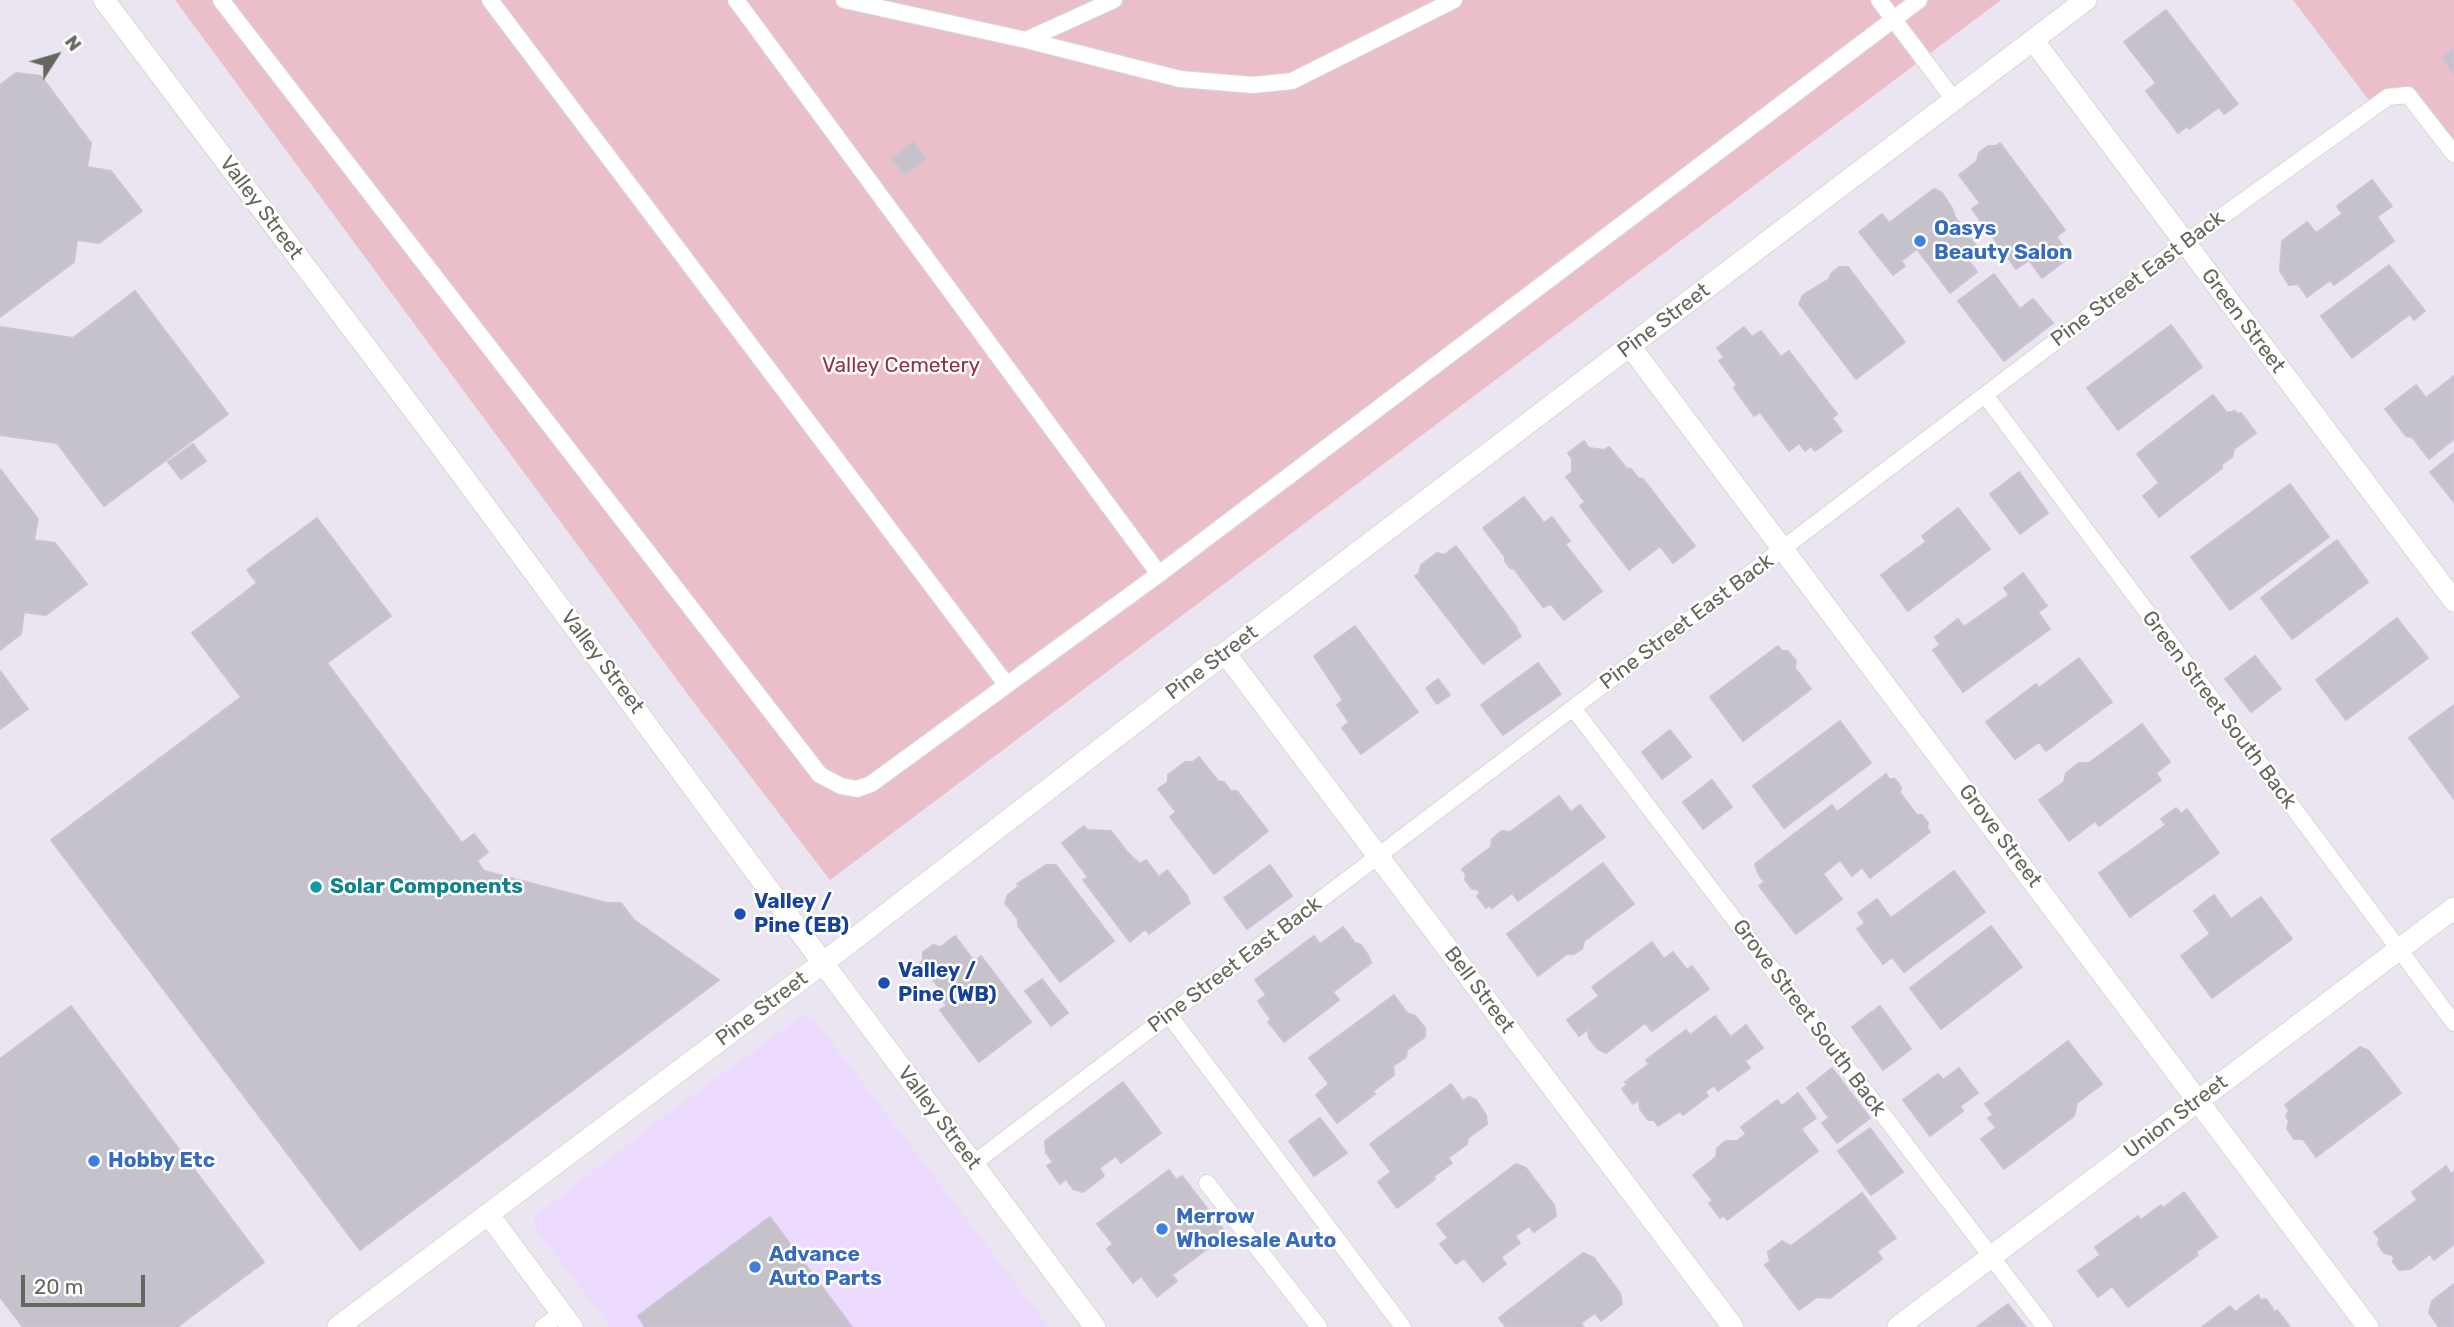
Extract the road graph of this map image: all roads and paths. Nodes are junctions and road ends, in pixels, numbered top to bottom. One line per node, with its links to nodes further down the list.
1 (104, 0): 28 (street, Valley Street)
2 (221, 0): 23 (lane)
3 (490, 0): 23 (lane)
4 (736, 0): 20 (lane)
5 (844, 0): 12 (lane)
6 (1114, 0): 12 (lane)
7 (1454, 0): 12 (lane)
8 (1879, 0): 11 (lane)
9 (1919, 0): 11 (lane)
10 (2086, 0): 13 (street, Pine Street)
11 (1894, 20): 14 (lane); 20 (lane)
12 (1026, 40)
13 (2033, 40): 14 (street, Pine Street); 16 (street, Green Street)
14 (1955, 101): 17 (street, Pine Street)
15 (2454, 154): 16 (lane, Pine Street East Back)
16 (2185, 243): 18 (lane, Pine Street East Back); 21 (street, Green Street)
17 (1630, 346): 19 (street, Grove Street); 22 (street, Pine Street)
18 (1985, 395): 19 (lane, Pine Street East Back); 27 (lane, Green Street South Back)
19 (1784, 548): 24 (lane, Pine Street East Back); 31 (street, Grove Street)
20 (1159, 574): 23 (lane)
21 (2454, 601)
22 (1224, 653): 25 (street, Bell Street); 28 (street, Pine Street)
23 (1006, 684)
24 (1573, 708): 25 (lane, Pine Street East Back); 35 (lane, Grove Street South Back)
25 (1378, 856): 29 (lane, Pine Street East Back); 42 (street, Bell Street)
26 (2454, 908): 27 (street, Union Street)
27 (2398, 950): 30 (lane, Green Street South Back); 31 (street, Union Street)
28 (822, 963): 32 (street, Valley Street); 34 (street, Pine Street)
29 (1169, 1015): 32 (lane, Pine Street East Back); 41 (lane)
30 (2454, 1023)
31 (2198, 1101): 35 (street, Union Street); 45 (street, Grove Street)
32 (974, 1163): 39 (street, Valley Street)
33 (1207, 1182): 40 (lane)
34 (488, 1214): 36 (street); 37 (street, Pine Street)
35 (1991, 1257): 43 (street, Union Street); 44 (lane, Grove Street South Back)
36 (567, 1320): 38 (lane)
37 (338, 1327)
38 (543, 1327)
39 (1096, 1327)
40 (1319, 1327)
41 (1403, 1327)
42 (1733, 1327)
43 (1898, 1327)
44 (2045, 1327)
45 (2368, 1327)

